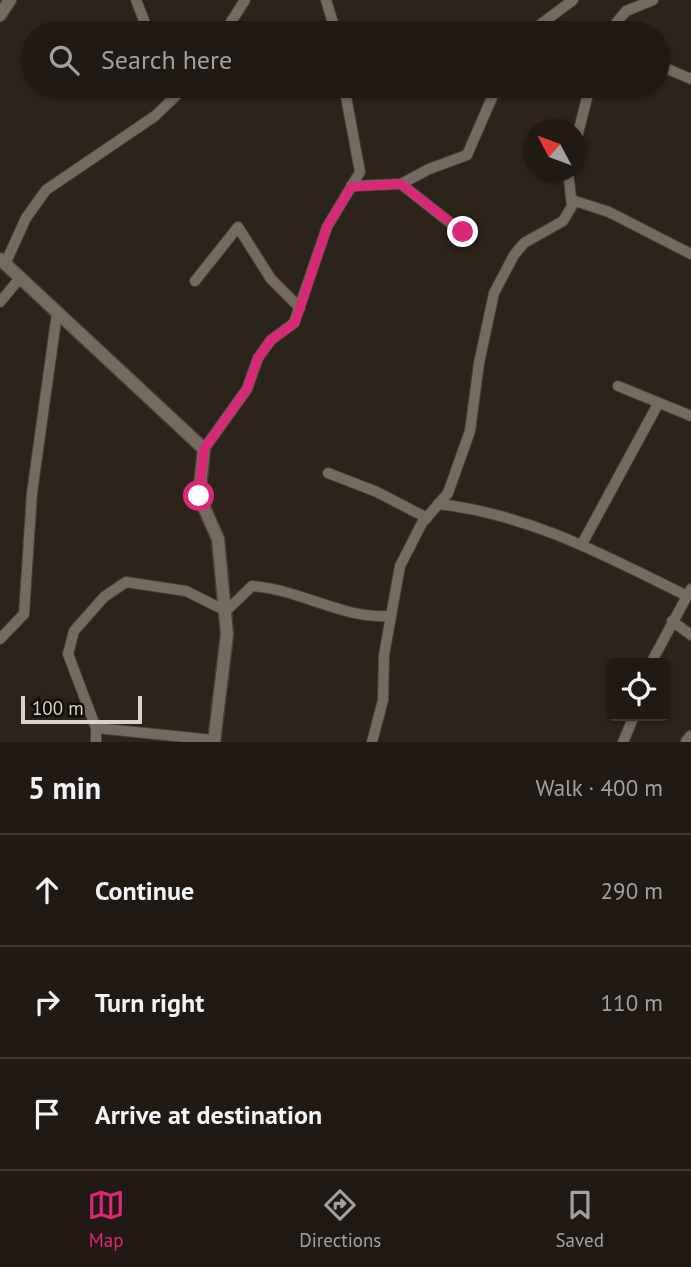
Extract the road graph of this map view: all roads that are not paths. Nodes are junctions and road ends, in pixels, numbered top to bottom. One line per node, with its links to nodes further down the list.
1 (10, 0): 7 (street)
2 (136, 0): 8 (street)
3 (244, 0): 9 (street)
4 (573, 0): 11 (street)
5 (653, 0): 12 (street)
6 (330, 1): 10 (street)
7 (0, 15)
8 (144, 21)
9 (231, 21)
10 (334, 21)
11 (542, 21)
12 (617, 21)
13 (670, 70): 14 (street)
14 (691, 79)
15 (174, 98): 26 (street)
16 (346, 98): 22 (street)
17 (492, 98): 21 (street)
18 (587, 98): 19 (street)
19 (582, 119)
20 (569, 182): 23 (street)
21 (401, 184): 22 (street); 24 (street)
22 (351, 187): 30 (street)
23 (572, 200): 25 (street); 37 (street)
24 (463, 232)
25 (691, 254)
26 (3, 262): 27 (street)
27 (20, 278): 29 (street); 31 (street)
28 (195, 281): 30 (street)
29 (0, 302)
30 (300, 308): 35 (street)
31 (57, 313): 35 (street); 45 (street)
32 (618, 386): 33 (street)
33 (657, 404): 34 (street); 39 (street)
34 (691, 416)
35 (204, 449): 41 (street)
36 (328, 473): 38 (street)
37 (438, 504): 38 (street); 39 (street)
38 (427, 518): 42 (street)
39 (582, 544): 40 (street)
40 (689, 593): 43 (street)
41 (226, 611): 42 (street); 48 (street); 50 (street)
42 (389, 616): 52 (street)
43 (672, 621): 44 (street); 46 (street)
44 (691, 635)
45 (0, 639)
46 (654, 658)
47 (632, 721): 53 (street)
48 (96, 727): 50 (street); 51 (street)
49 (691, 737): 54 (street)
50 (214, 741)
51 (96, 742)
52 (372, 742)
53 (623, 742)
54 (687, 742)

